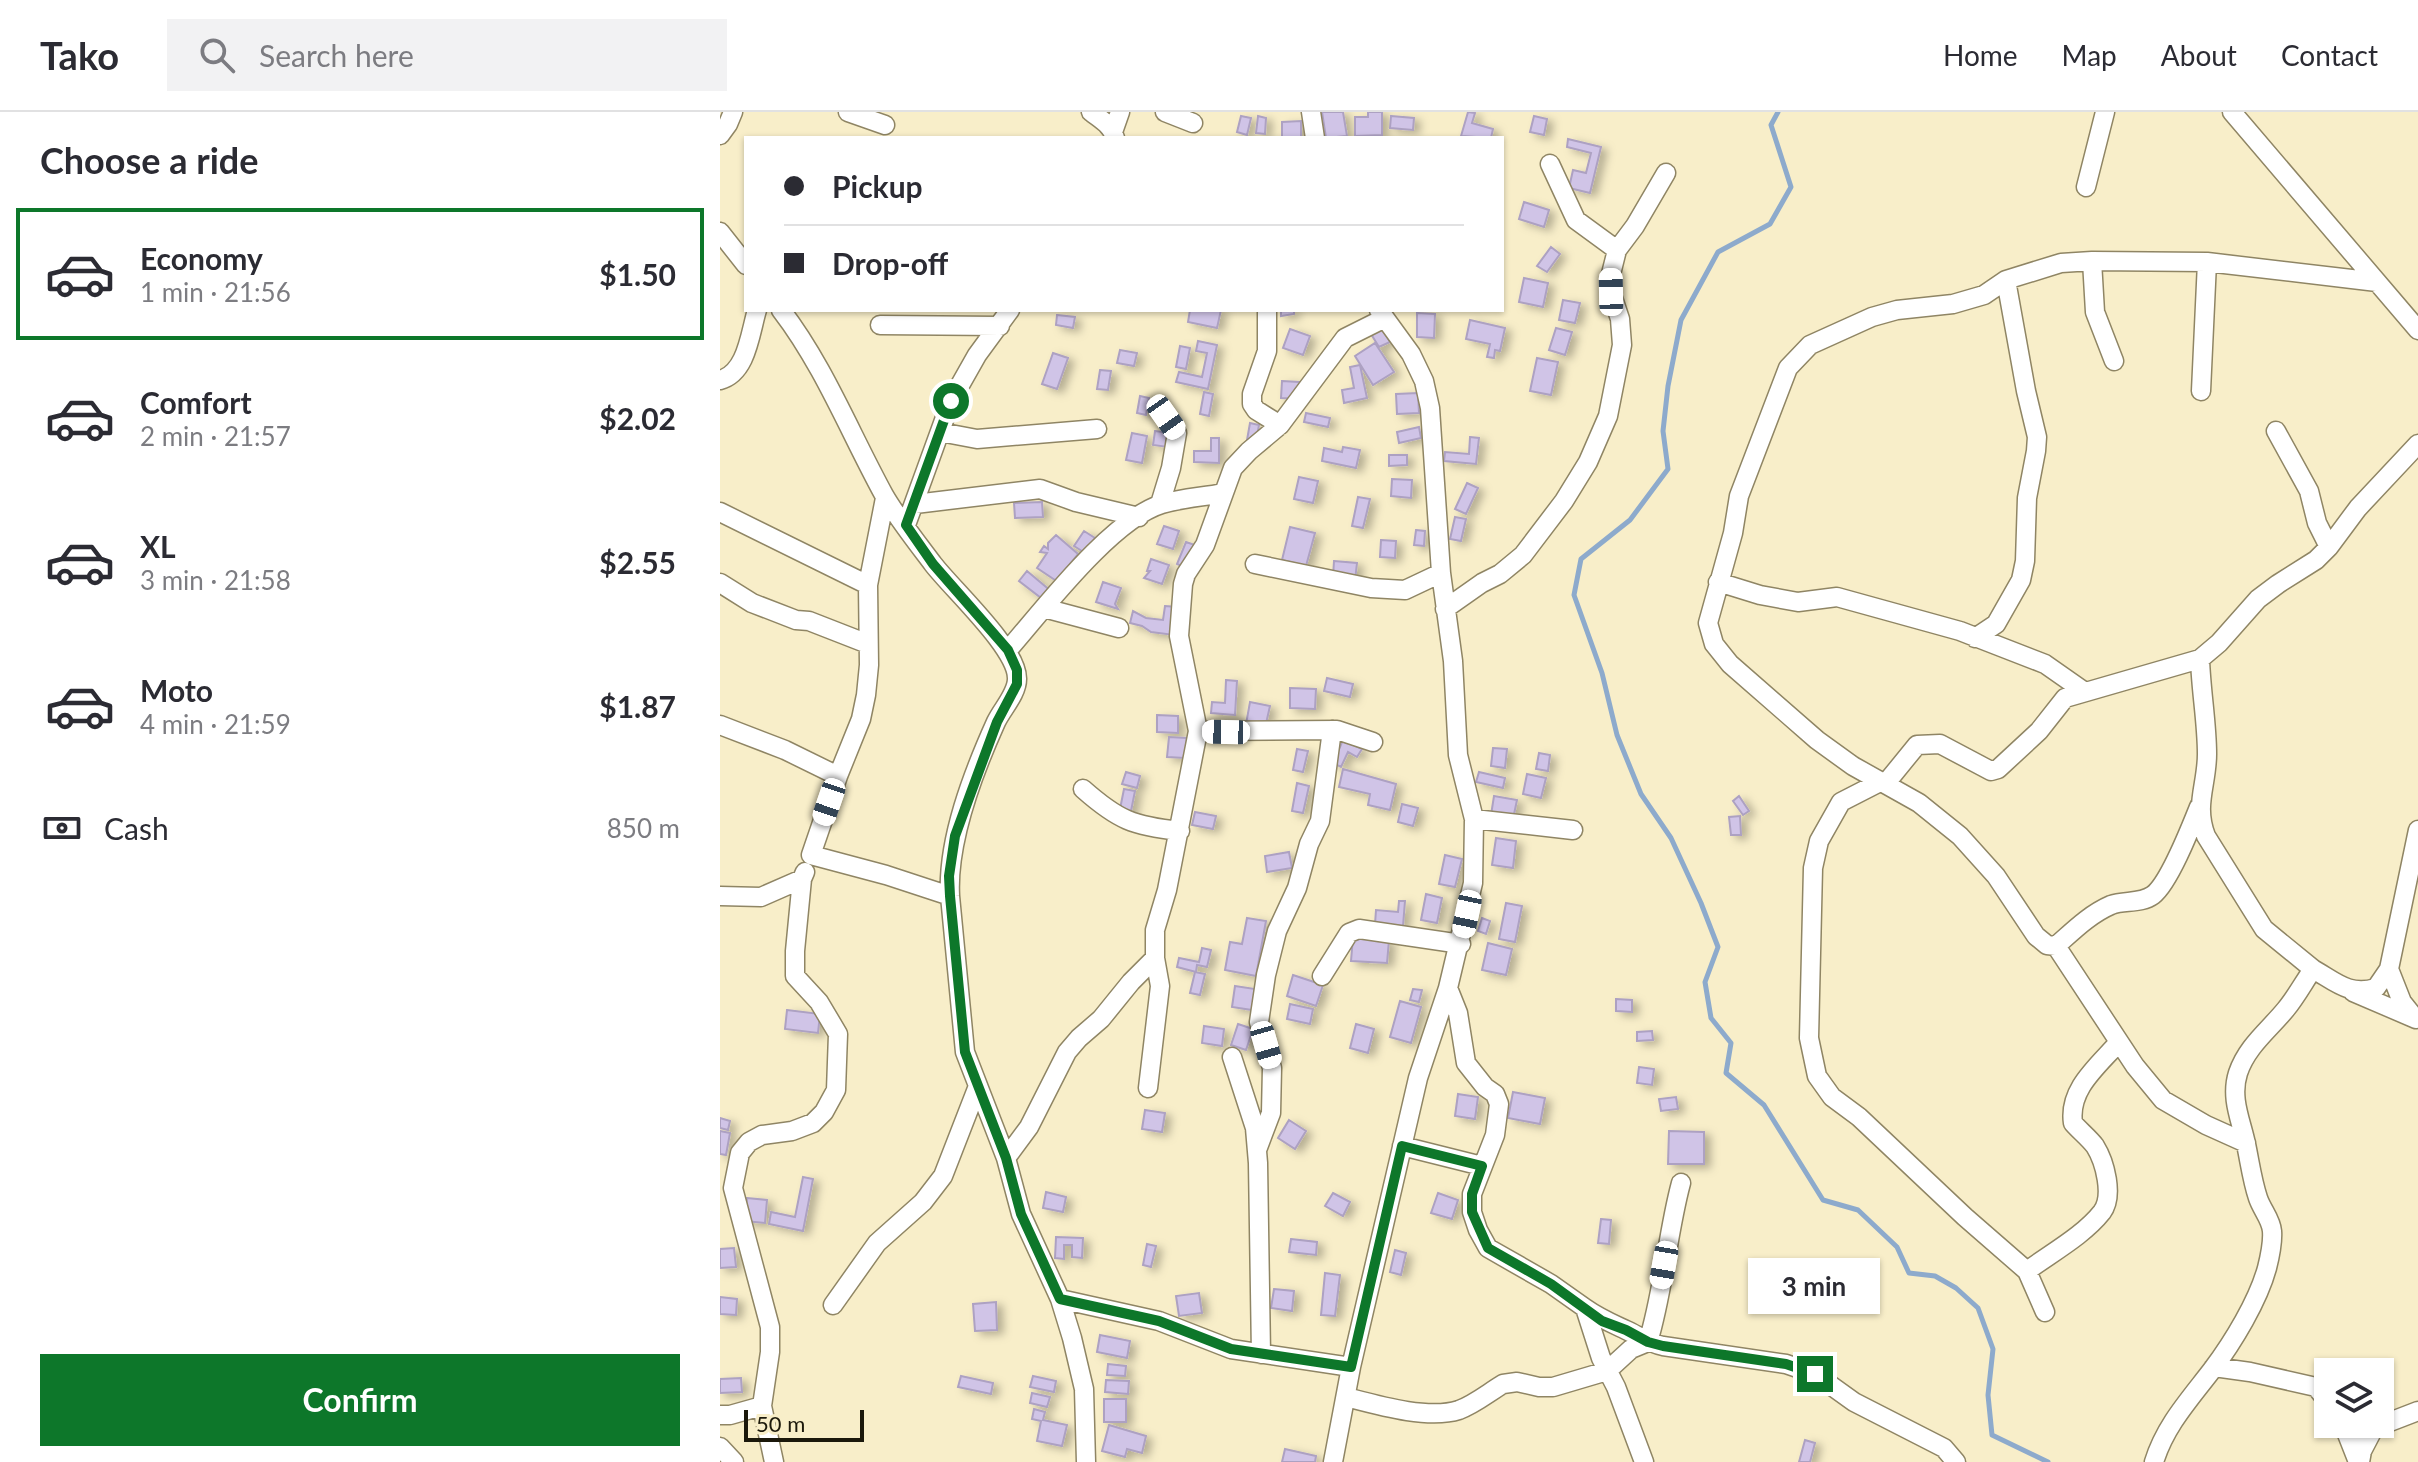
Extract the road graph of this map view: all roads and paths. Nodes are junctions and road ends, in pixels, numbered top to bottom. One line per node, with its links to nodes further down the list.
1 (733, 112): 11 (street)
2 (848, 112): 10 (street)
3 (1091, 112): 12 (street)
4 (1120, 112): 12 (street)
5 (1165, 112): 9 (street)
6 (1311, 112): 13 (street)
7 (2105, 112): 16 (street)
8 (2232, 112): 23 (street)
9 (1193, 123)
10 (885, 125)
11 (720, 135)
12 (1114, 135)
13 (1315, 136)
14 (1550, 164): 18 (street)
15 (1666, 173): 18 (street)
16 (2086, 187)
17 (720, 232): 20 (street)
18 (1617, 250): 54 (street)
19 (2092, 261): 21 (street); 22 (street); 31 (street)
20 (744, 262)
21 (2207, 262): 23 (street); 33 (street)
22 (2006, 280): 50 (street); 56 (street)
23 (2377, 282): 30 (street)
24 (756, 312): 32 (street)
25 (782, 312): 41 (street)
26 (1267, 312): 35 (street)
27 (1382, 314): 35 (street); 49 (street)
28 (1005, 318): 29 (street); 38 (street)
29 (880, 325)
30 (2418, 330)
31 (2114, 361)
32 (720, 380)
33 (2201, 391)
34 (1166, 417): 43 (street)
35 (1280, 425): 40 (street)
36 (1097, 429): 38 (street)
37 (2276, 431): 47 (street)
38 (940, 432): 42 (street)
39 (2418, 444): 47 (street)
40 (1223, 493): 43 (street); 63 (street)
41 (885, 498): 46 (street); 52 (street)
42 (915, 504): 45 (street); 46 (street)
43 (1160, 504): 45 (street)
44 (720, 512): 52 (street)
45 (1139, 517): 53 (street)
46 (906, 525): 58 (street)
47 (2329, 547): 59 (street)
48 (1255, 564): 49 (street)
49 (1441, 573): 54 (street)
50 (1718, 582): 56 (street); 66 (street)
51 (720, 583): 57 (street)
52 (868, 585): 57 (street)
53 (1044, 608): 55 (street); 58 (street)
54 (1445, 609): 69 (street)
55 (1119, 628)
56 (1975, 638): 60 (street)
57 (868, 644): 65 (street)
58 (1008, 650): 77 (street)
59 (2200, 659): 60 (street); 68 (street)
60 (2085, 692): 66 (street)
61 (720, 725): 65 (street)
62 (1332, 730): 63 (street); 64 (street); 93 (street)
63 (1198, 731): 72 (street)
64 (1373, 742)
65 (838, 776): 73 (street)
66 (1884, 782): 79 (street); 98 (street)
67 (1083, 789): 72 (street)
68 (2199, 807): 79 (street); 81 (street)
69 (1474, 819): 70 (street); 78 (street)
70 (1573, 830)
71 (2418, 830): 75 (street)
72 (1180, 831): 80 (street)
73 (811, 855): 74 (street); 77 (street)
74 (802, 879): 76 (street); 95 (street)
75 (2413, 880): 82 (street)
76 (720, 896)
77 (950, 896): 89 (street)
78 (1461, 944): 83 (street); 84 (street)
79 (2056, 946): 87 (street)
80 (1155, 958): 90 (street); 94 (street)
81 (2313, 969): 85 (street); 91 (street)
82 (2389, 969): 85 (street); 86 (street)
83 (1322, 976)
84 (1448, 988): 92 (street); 96 (street)
85 (2348, 990): 86 (street)
86 (2417, 1020)
87 (2119, 1042): 91 (street); 98 (street)
88 (1232, 1057): 93 (street)
89 (978, 1086): 94 (street); 100 (street)
90 (1148, 1088)
91 (2246, 1143): 106 (street)
92 (1402, 1146): 96 (street); 105 (street)
93 (1257, 1150): 104 (street)
94 (1006, 1158): 99 (street)
95 (728, 1163): 110 (street)
96 (1482, 1166): 101 (street)
97 (1681, 1183): 103 (street)
98 (2027, 1271): 102 (street)
99 (1060, 1299): 104 (street); 117 (street)
100 (833, 1305)
101 (1585, 1308): 103 (street); 107 (street)
102 (2045, 1312)
103 (1648, 1342): 107 (street); 120 (street)
104 (1261, 1354): 105 (street)
105 (1351, 1367): 109 (street)
106 (2214, 1367): 108 (street); 121 (street)
107 (1607, 1371): 109 (street); 119 (street)
108 (2314, 1387)
109 (1346, 1397): 118 (street)
110 (762, 1406): 112 (street); 116 (street)
111 (2411, 1413): 122 (street)
112 (720, 1415)
113 (2349, 1438): 122 (street)
114 (720, 1447): 115 (street)
115 (734, 1462)
116 (774, 1462)
117 (1086, 1462)
118 (1333, 1462)
119 (1644, 1462)
120 (1956, 1462)
121 (2154, 1462)
122 (2359, 1462)

